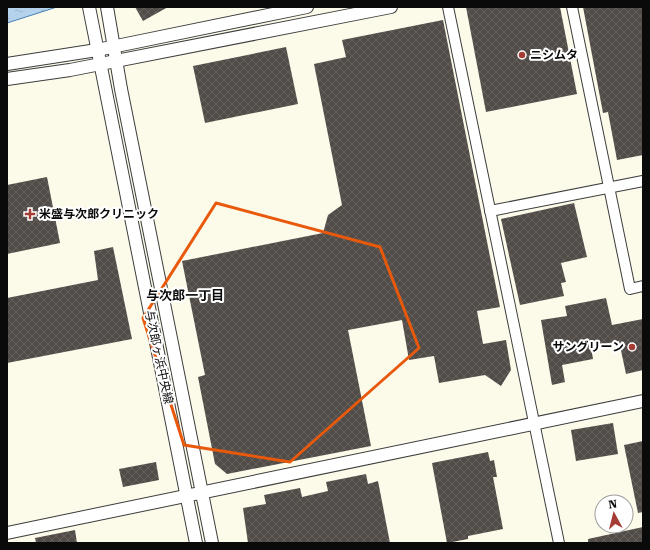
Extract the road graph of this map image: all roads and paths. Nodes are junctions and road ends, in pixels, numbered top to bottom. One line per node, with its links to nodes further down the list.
1 (89, 7): 10 (street, 与次郎ヶ浜中央線)
2 (107, 7): 9 (street, 与次郎ヶ浜中央線)
3 (307, 7): 7 (street)
4 (391, 7): 8 (street)
5 (448, 7): 17 (street)
6 (572, 7): 16 (street)
7 (295, 10): 8 (street); 9 (street)
8 (298, 25): 11 (street)
9 (114, 46): 10 (street); 11 (street, 与次郎ヶ浜中央線)
10 (97, 50): 12 (street, 与次郎ヶ浜中央線); 13 (street)
11 (116, 60): 12 (street); 19 (street, 与次郎ヶ浜中央線)
12 (100, 63): 14 (street); 20 (street, 与次郎ヶ浜中央線)
13 (7, 64)
14 (7, 79)
15 (643, 181): 16 (street)
16 (608, 188): 17 (street); 18 (street)
17 (490, 211): 24 (street)
18 (643, 286)
19 (169, 328): 20 (street); 22 (street, 与次郎ヶ浜中央線)
20 (154, 331): 23 (street, 与次郎ヶ浜中央線)
21 (643, 401): 24 (street)
22 (185, 408): 23 (street); 25 (street, 与次郎ヶ浜中央線)
23 (170, 412): 26 (street, 与次郎ヶ浜中央線)
24 (534, 424): 25 (street); 30 (street)
25 (202, 493): 26 (street); 29 (street, 与次郎ヶ浜中央線)
26 (187, 496): 27 (street); 28 (street, 与次郎ヶ浜中央線)
27 (7, 533)
28 (196, 543)
29 (212, 543)
30 (559, 543)

